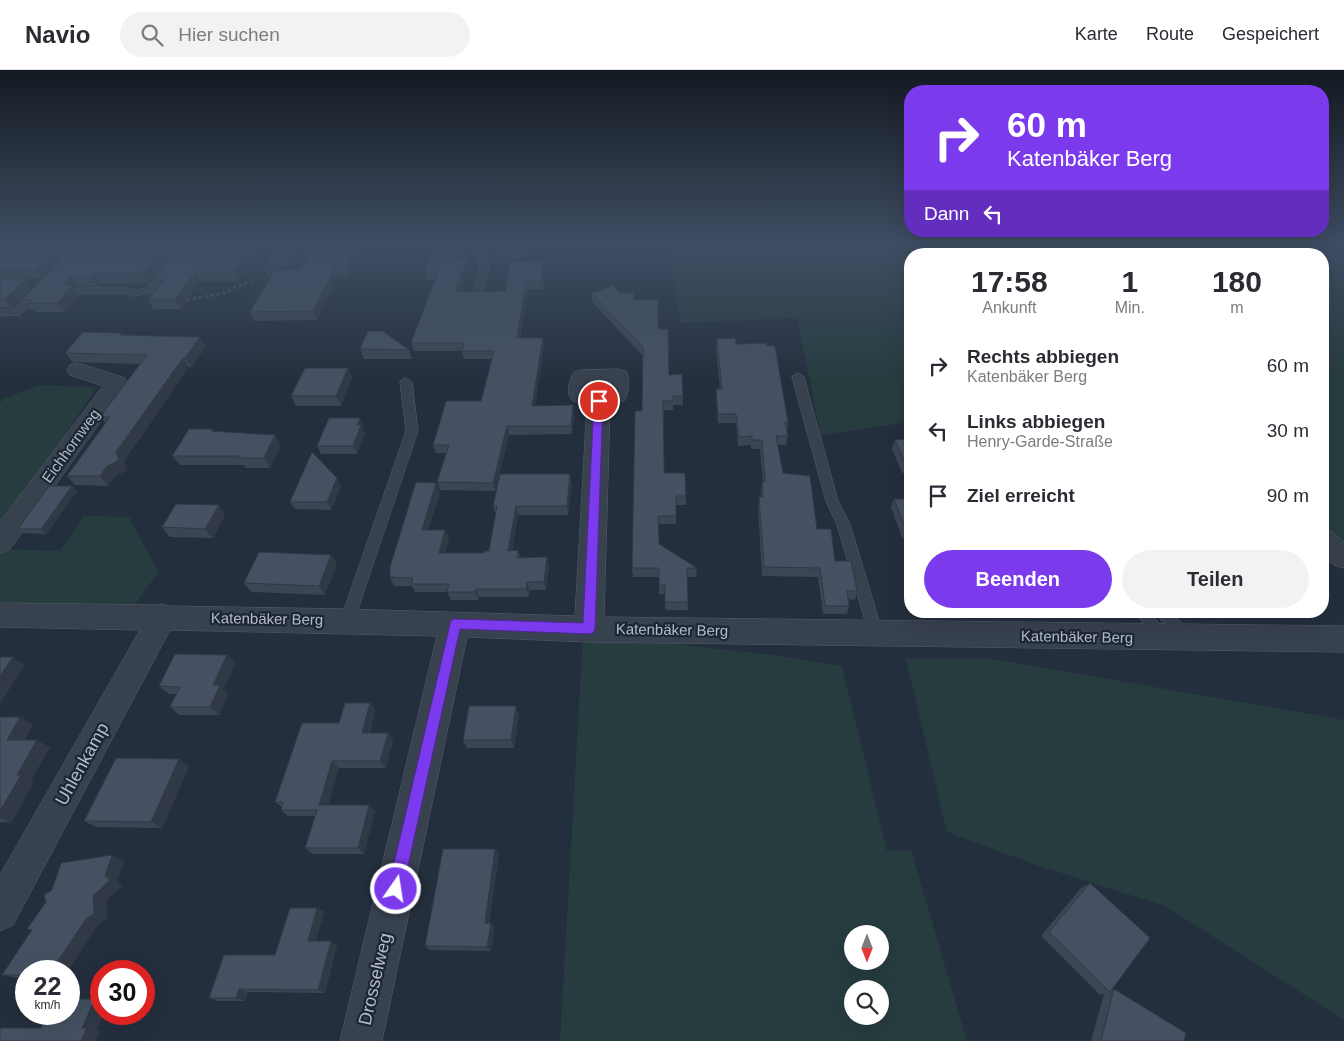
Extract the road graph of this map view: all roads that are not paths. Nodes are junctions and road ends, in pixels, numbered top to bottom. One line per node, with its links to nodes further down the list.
1 (37, 291): 4 (lane)
2 (126, 291): 3 (lane)
3 (143, 291)
4 (0, 313)
5 (78, 370): 9 (street, Eichhornweg)
6 (798, 377): 19 (lane)
7 (406, 382): 15 (lane)
8 (599, 401): 17 (street)
9 (0, 542)
10 (1329, 545): 11 (street)
11 (1344, 557)
12 (0, 615): 13 (street, Katenbäker Berg)
13 (164, 616): 15 (street, Katenbäker Berg); 21 (street, Uhlenkamp)
14 (1153, 618): 18 (lane)
15 (347, 621): 16 (street, Katenbäker Berg)
16 (455, 624): 17 (street, Katenbäker Berg); 22 (street, Drosselweg)
17 (589, 629): 19 (street, Katenbäker Berg)
18 (1169, 629): 19 (street, Katenbäker Berg); 20 (street, Katenbäker Berg)
19 (876, 634)
20 (1344, 639)
21 (0, 912)
22 (361, 1041)

